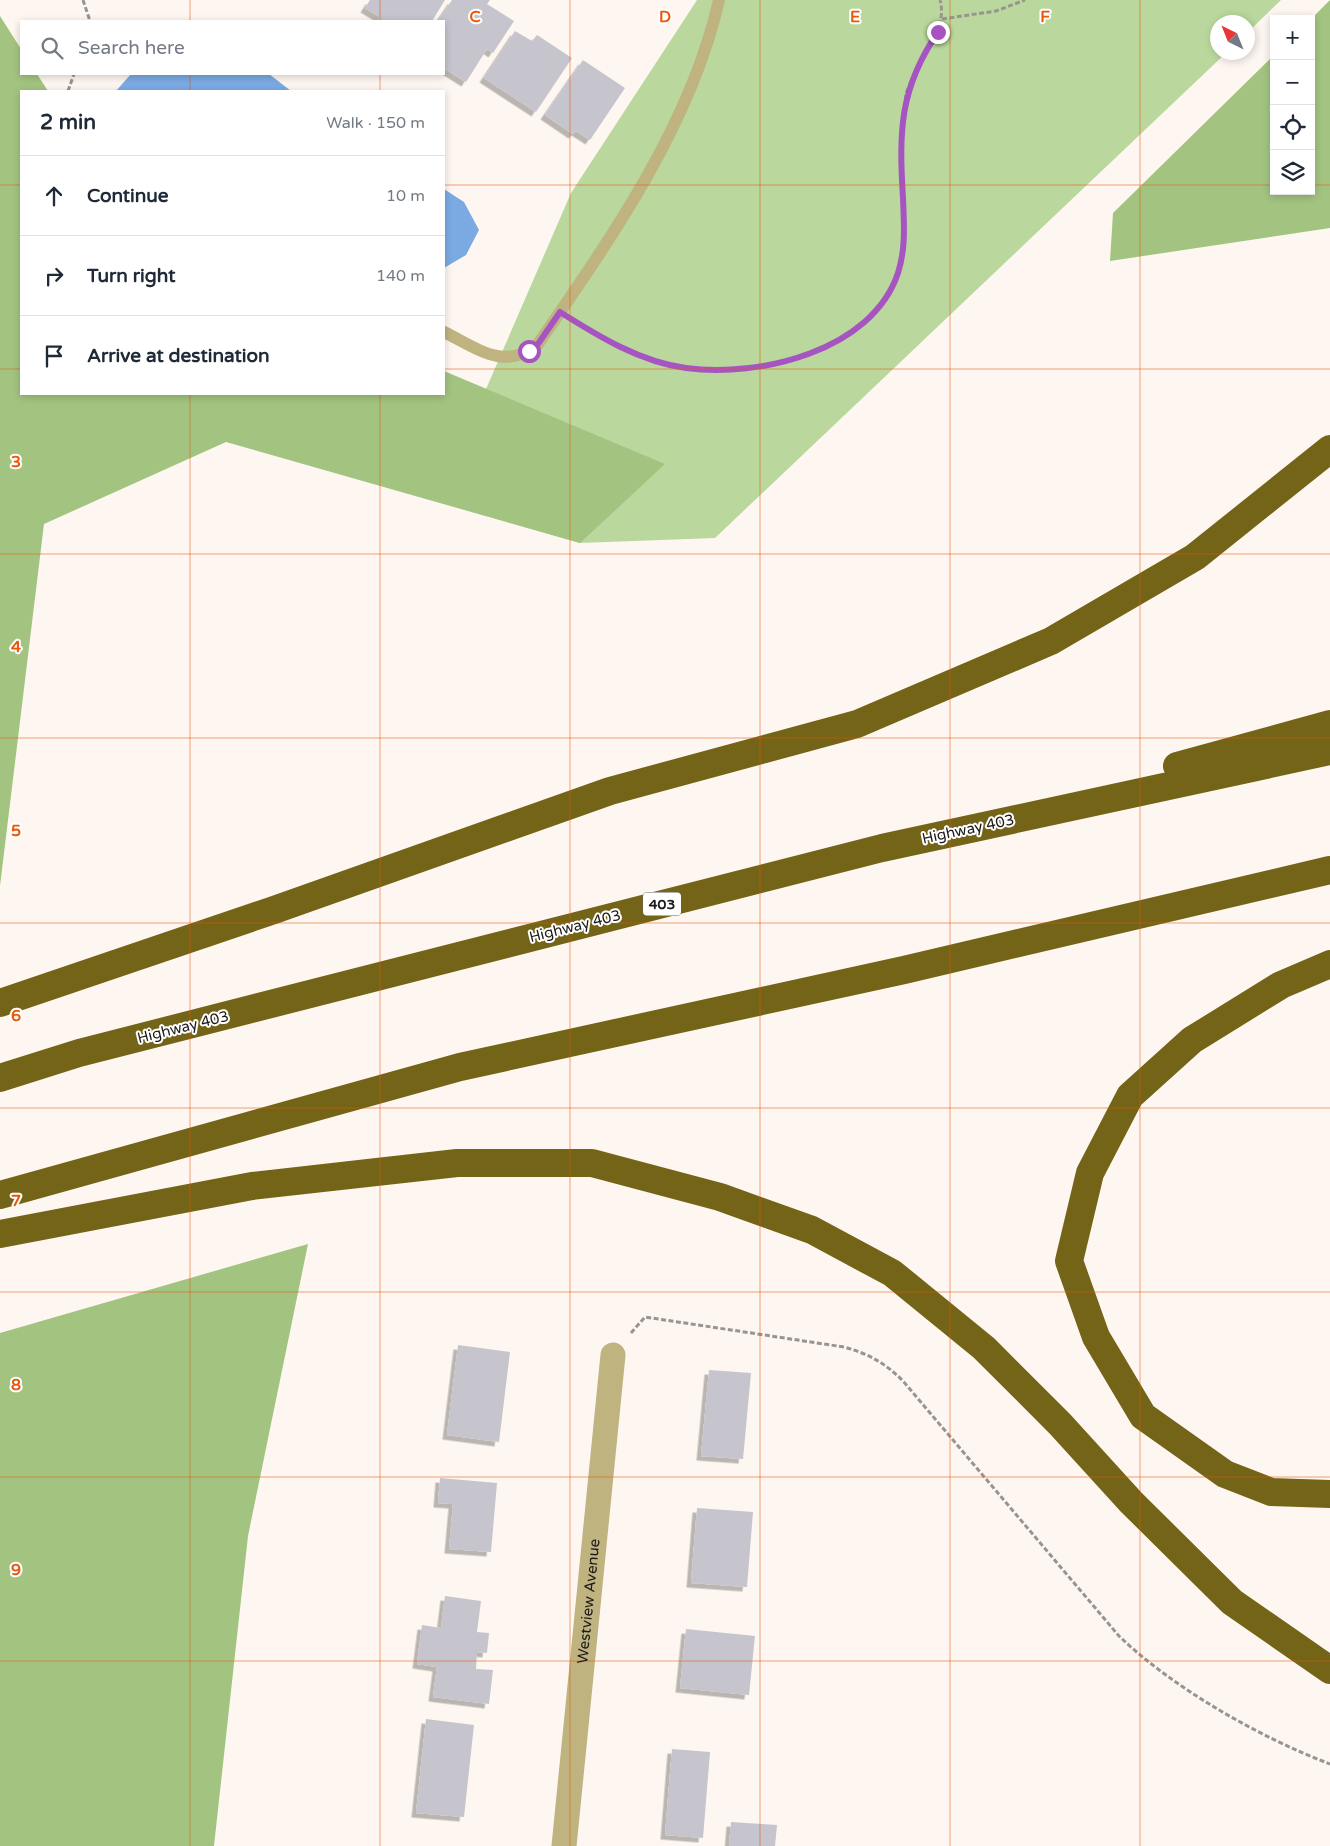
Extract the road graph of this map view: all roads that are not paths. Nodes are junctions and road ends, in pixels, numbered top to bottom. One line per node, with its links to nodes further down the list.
1 (719, 0): 2 (lane)
2 (445, 332)
3 (1330, 449): 9 (highway)
4 (1330, 724): 6 (highway)
5 (1330, 751): 6 (highway, Highway 403 / 403)
6 (882, 848): 10 (highway, Highway 403 / 403)
7 (1330, 870): 11 (highway)
8 (1330, 964): 14 (highway)
9 (0, 1003)
10 (0, 1078)
11 (0, 1195)
12 (0, 1234): 15 (highway)
13 (613, 1355): 16 (street, Westview Avenue)
14 (1330, 1494)
15 (1330, 1670)
16 (564, 1846)

